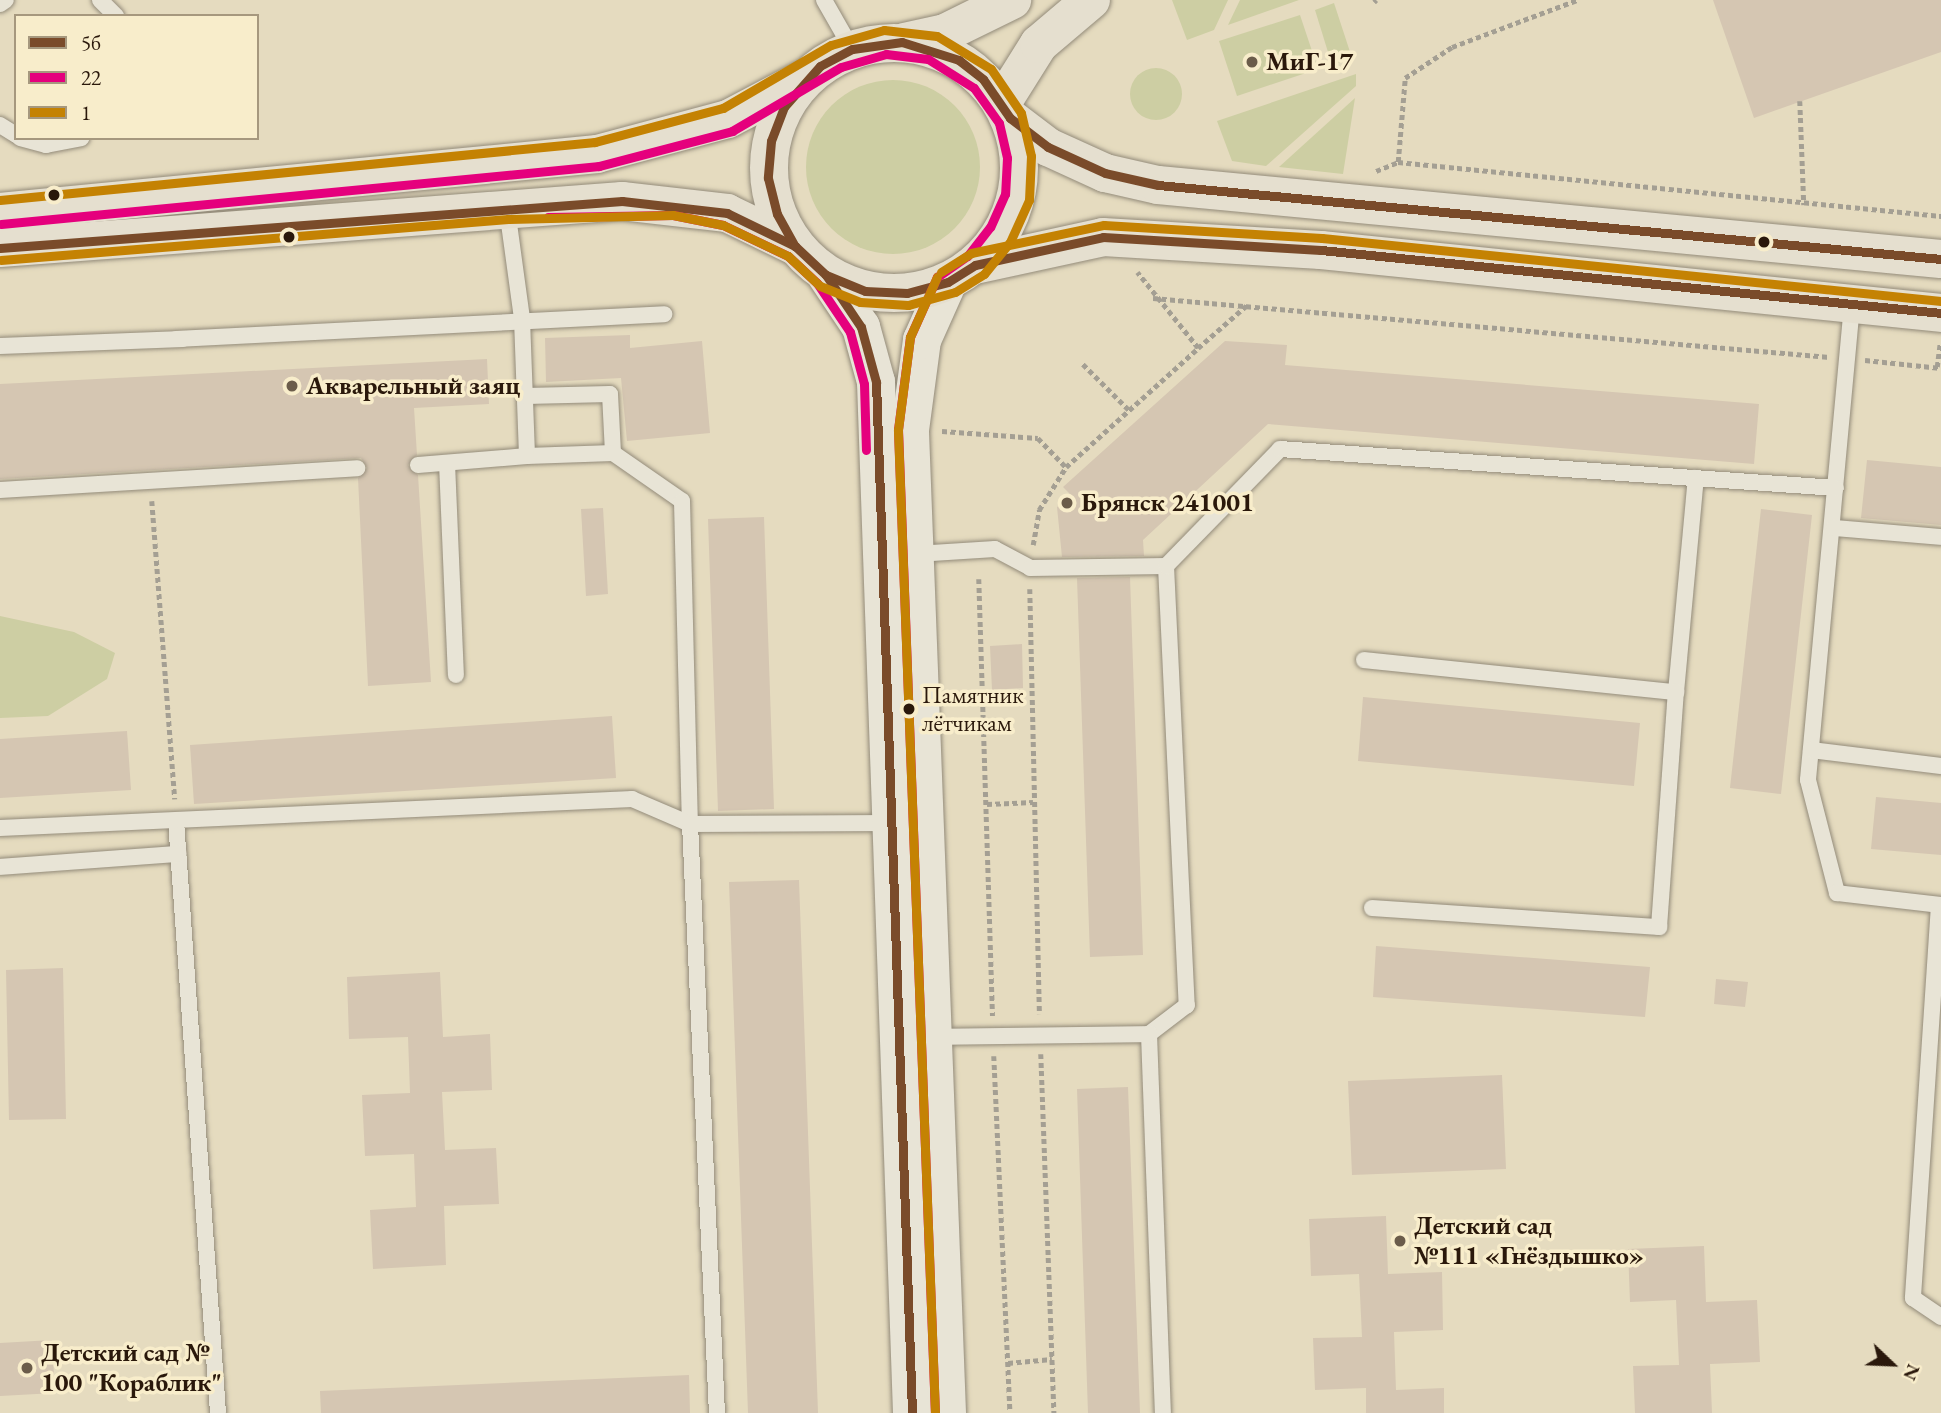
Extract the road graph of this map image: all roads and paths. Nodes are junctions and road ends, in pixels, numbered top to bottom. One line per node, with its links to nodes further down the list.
1 (6, 0): 7 (lane)
2 (100, 0): 8 (lane)
3 (824, 0): 10 (lane)
4 (1012, 0): 9 (main road)
5 (1091, 0): 13 (main road)
6 (1577, 0): 16 (path)
7 (0, 4)
8 (114, 14)
9 (902, 42): 10 (main road); 13 (main road)
10 (852, 49): 11 (main road)
11 (806, 78): 20 (main road); 22 (main road)
12 (1800, 102): 18 (path)
13 (1006, 111): 24 (main road); 26 (main road)
14 (27, 140): 15 (lane)
15 (72, 140)
16 (1398, 162): 17 (path); 18 (path)
17 (1364, 176)
18 (1804, 205): 21 (path)
19 (507, 207): 22 (main road); 23 (main road); 33 (lane)
20 (0, 212)
21 (1941, 216)
22 (795, 246): 27 (main road)
23 (0, 248)
24 (1941, 259)
25 (1137, 272): 28 (path)
26 (962, 274): 27 (main road); 30 (main road); 42 (main road)
27 (826, 275): 67 (main road)
28 (1153, 298): 29 (path); 36 (path)
29 (1247, 305): 36 (path); 37 (path)
30 (1852, 305): 31 (main road); 37 (lane)
31 (1941, 313)
32 (664, 314): 33 (lane)
33 (522, 319): 35 (lane); 40 (lane)
34 (1941, 335): 39 (path)
35 (0, 346)
36 (1198, 348): 41 (path)
37 (1847, 359): 39 (path); 51 (lane)
38 (1083, 364): 41 (path)
39 (1939, 367)
40 (526, 396): 43 (lane); 44 (lane)
41 (1130, 411): 47 (path)
42 (910, 430): 47 (path); 55 (main road)
43 (613, 453): 44 (lane); 68 (lane)
44 (527, 456): 45 (lane)
45 (447, 463): 46 (lane); 60 (lane)
46 (418, 465)
47 (1066, 467): 57 (path)
48 (357, 468): 50 (lane)
49 (1696, 478): 51 (lane); 56 (lane); 61 (lane)
50 (151, 480): 52 (lane); 66 (path)
51 (1836, 488): 53 (lane)
52 (0, 490)
53 (1834, 528): 54 (lane); 62 (lane)
54 (1941, 537)
55 (916, 554): 57 (lane); 67 (main road)
56 (1167, 566): 57 (lane); 74 (lane)
57 (1030, 568): 64 (path)
58 (979, 579): 65 (path)
59 (1364, 660): 61 (lane)
60 (456, 675)
61 (1676, 692): 73 (lane)
62 (1811, 750): 63 (lane); 72 (lane)
63 (1941, 766)
64 (1033, 802): 65 (path); 77 (path)
65 (987, 804): 76 (path)
66 (176, 821): 68 (lane); 69 (lane); 70 (lane)
67 (910, 823): 68 (lane); 75 (main road); 83 (main road)
68 (690, 824): 82 (lane)
69 (0, 828)
70 (179, 854): 71 (lane); 81 (lane)
71 (0, 867)
72 (1940, 905): 78 (lane)
73 (1372, 908)
74 (1149, 1034): 77 (lane); 87 (lane)
75 (934, 1037): 76 (lane); 84 (main road)
76 (994, 1037): 77 (lane); 80 (path)
77 (1041, 1037): 79 (path)
78 (1941, 1317)
79 (1052, 1359): 80 (path); 86 (path)
80 (1008, 1363): 85 (path)
81 (218, 1413)
82 (717, 1413)
83 (912, 1413)
84 (947, 1413)
85 (1010, 1413)
86 (1054, 1413)
87 (1163, 1413)

